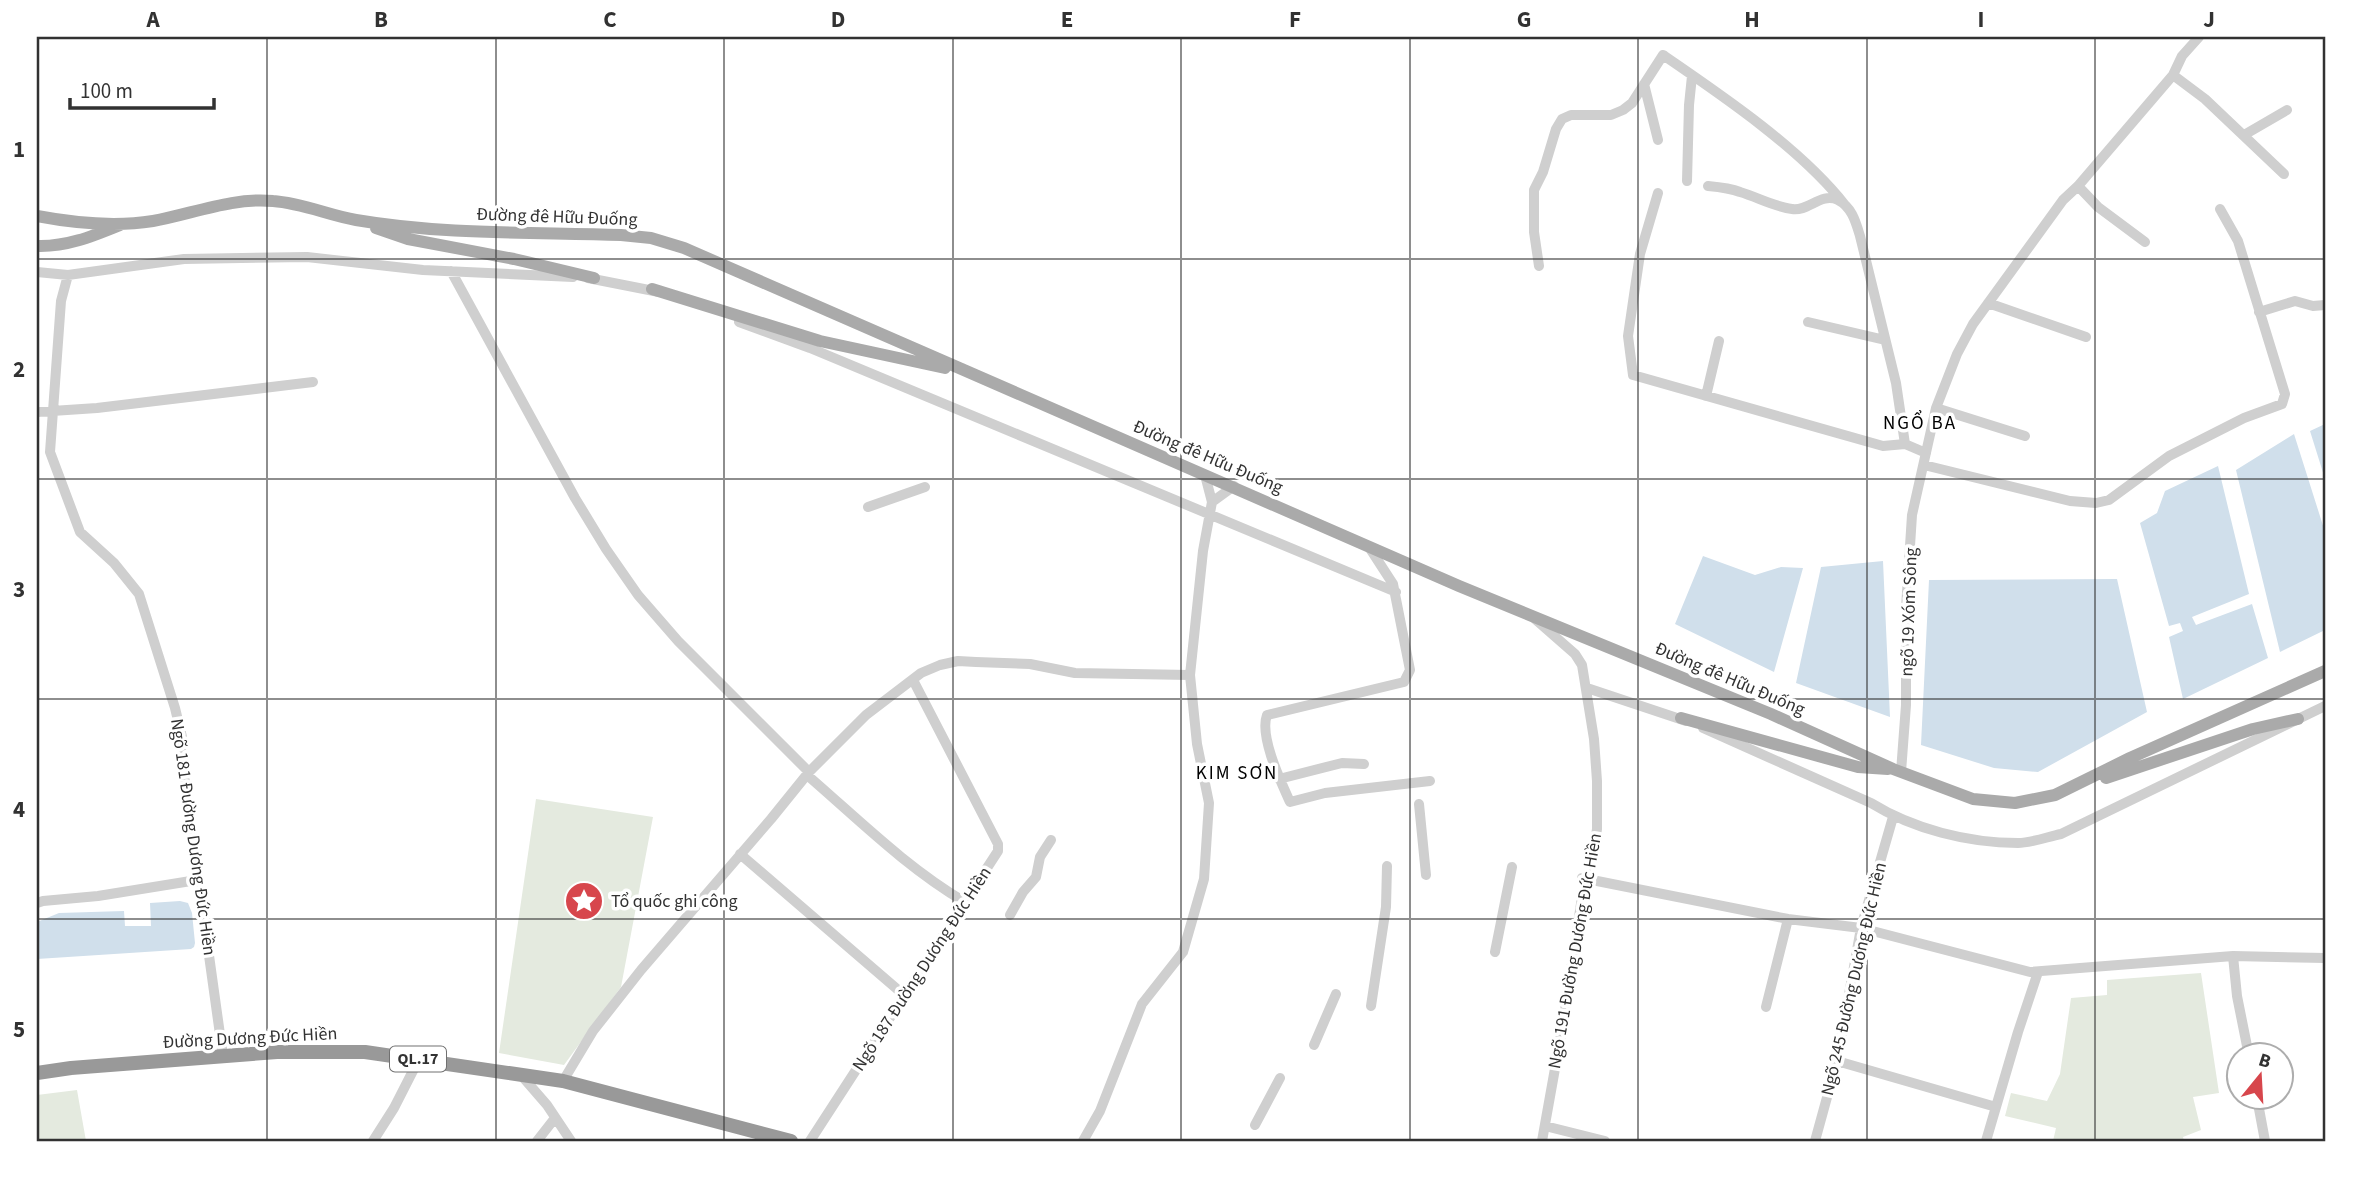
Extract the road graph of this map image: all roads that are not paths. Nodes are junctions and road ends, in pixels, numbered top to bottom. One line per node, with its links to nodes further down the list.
1 (2199, 37): 2 (street, ngõ 19 Xóm Sông)
2 (2173, 75): 6 (street); 11 (street, ngõ 19 Xóm Sông)
3 (1692, 76): 4 (street); 9 (street); 13 (street)
4 (1644, 84): 7 (street); 20 (street)
5 (2287, 110): 6 (street)
6 (2244, 135): 8 (street)
7 (1658, 140)
8 (2284, 174)
9 (1687, 181)
10 (1708, 186): 13 (street)
11 (2078, 186): 18 (street); 26 (street, ngõ 19 Xóm Sông)
12 (1658, 193): 35 (street)
13 (1845, 205): 31 (street)
14 (2220, 209): 28 (street)
15 (37, 216): 17 (main road, Đường đê Hữu Đuống)
16 (355, 220): 17 (main road, Đường đê Hữu Đuống); 24 (main road); 33 (main road, Đường đê Hữu Đuống)
17 (127, 223): 19 (main road)
18 (2145, 242)
19 (37, 246)
20 (1539, 266)
21 (451, 271): 23 (street); 24 (street); 61 (street)
22 (37, 272): 23 (street)
23 (68, 275): 37 (street, Ngõ 181 Đường Dương Đức Hiền)
24 (594, 278): 25 (street)
25 (652, 289): 33 (main road); 48 (street)
26 (1989, 303): 30 (street); 36 (street, ngõ 19 Xóm Sông)
27 (2325, 304): 28 (street)
28 (2259, 312): 42 (street)
29 (1808, 321): 31 (street)
30 (2086, 337)
31 (1885, 340): 40 (street)
32 (1719, 341): 35 (street)
33 (969, 374): 43 (main road, Đường đê Hữu Đuống)
34 (313, 382): 37 (street)
35 (1706, 396): 40 (street)
36 (1936, 408): 39 (street); 41 (street, ngõ 19 Xóm Sông)
37 (54, 410): 38 (street); 73 (street, Ngõ 181 Đường Dương Đức Hiền)
38 (37, 412)
39 (2025, 436)
40 (1905, 444): 41 (street)
41 (1926, 453): 42 (street, ngõ 19 Xóm Sông)
42 (1924, 465): 60 (street, ngõ 19 Xóm Sông)
43 (1205, 475): 44 (main road, Đường đê Hữu Đuống); 46 (street)
44 (1234, 486): 46 (street); 49 (main road, Đường đê Hữu Đuống)
45 (925, 487): 47 (street)
46 (1212, 502): 48 (street)
47 (868, 507)
48 (1210, 515): 50 (street); 53 (street)
49 (1368, 547): 50 (street); 51 (main road, Đường đê Hữu Đuống)
50 (1396, 592): 62 (street)
51 (1531, 615): 55 (street, Ngõ 191 Đường Dương Đức Hiền); 60 (main road, Đường đê Hữu Đuống)
52 (2325, 671): 64 (main road, Đường đê Hữu Đuống)
53 (1190, 675): 54 (street); 106 (street)
54 (913, 680): 61 (street); 74 (street, Ngõ 187 Đường Dương Đức Hiền)
55 (1587, 688): 57 (street); 72 (street, Ngõ 191 Đường Dương Đức Hiền)
56 (2325, 706): 58 (street)
57 (1681, 718): 60 (main road); 66 (street)
58 (2298, 719): 64 (main road); 66 (street)
59 (1364, 764): 62 (street)
60 (1897, 770): 64 (main road, Đường đê Hữu Đuống)
61 (808, 773): 68 (street); 74 (street)
62 (1279, 779): 63 (street)
63 (1430, 781)
64 (2072, 789)
65 (1419, 804): 71 (street)
66 (1893, 817): 78 (street, Ngõ 245 Đường Dương Đức Hiền)
67 (1051, 840): 76 (street)
68 (740, 854): 84 (street); 95 (street)
69 (1387, 866): 85 (street)
70 (1512, 867): 79 (street)
71 (1426, 875)
72 (1585, 878): 77 (street); 100 (street, Ngõ 191 Đường Dương Đức Hiền)
73 (197, 880): 75 (street); 89 (street, Ngõ 181 Đường Dương Đức Hiền)
74 (965, 902): 84 (street, Ngõ 187 Đường Dương Đức Hiền)
75 (37, 903)
76 (1010, 915)
77 (1787, 919): 78 (street); 86 (street)
78 (1861, 928): 82 (street); 91 (street, Ngõ 245 Đường Dương Đức Hiền)
79 (1495, 953)
80 (2233, 956): 81 (street); 82 (street); 87 (street)
81 (2325, 958)
82 (2038, 972): 96 (street)
83 (1336, 994): 88 (street)
84 (904, 995): 105 (street, Ngõ 187 Đường Dương Đức Hiền)
85 (1371, 1006)
86 (1766, 1007)
87 (2247, 1042)
88 (1314, 1045)
89 (223, 1056): 90 (highway, Đường Dương Đức Hiền / QL.17); 92 (highway, Đường Dương Đức Hiền / QL.17)
90 (419, 1059): 93 (highway, Đường Dương Đức Hiền / QL.17); 101 (street)
91 (1837, 1061): 96 (street); 109 (street, Ngõ 245 Đường Dương Đức Hiền)
92 (37, 1073)
93 (520, 1073): 95 (highway, Đường Dương Đức Hiền / QL.17); 98 (street)
94 (1280, 1078): 99 (street)
95 (563, 1081): 104 (highway, Đường Dương Đức Hiền / QL.17)
96 (1996, 1107): 110 (street)
97 (2259, 1112): 111 (street)
98 (555, 1118): 102 (street); 103 (street)
99 (1255, 1125)
100 (1545, 1126): 107 (street, Ngõ 191 Đường Dương Đức Hiền); 108 (street)
101 (373, 1141)
102 (537, 1141)
103 (571, 1141)
104 (791, 1141)
105 (810, 1141)
106 (1083, 1141)
107 (1542, 1141)
108 (1605, 1141)
109 (1815, 1141)
110 (1986, 1141)
111 (2264, 1141)

